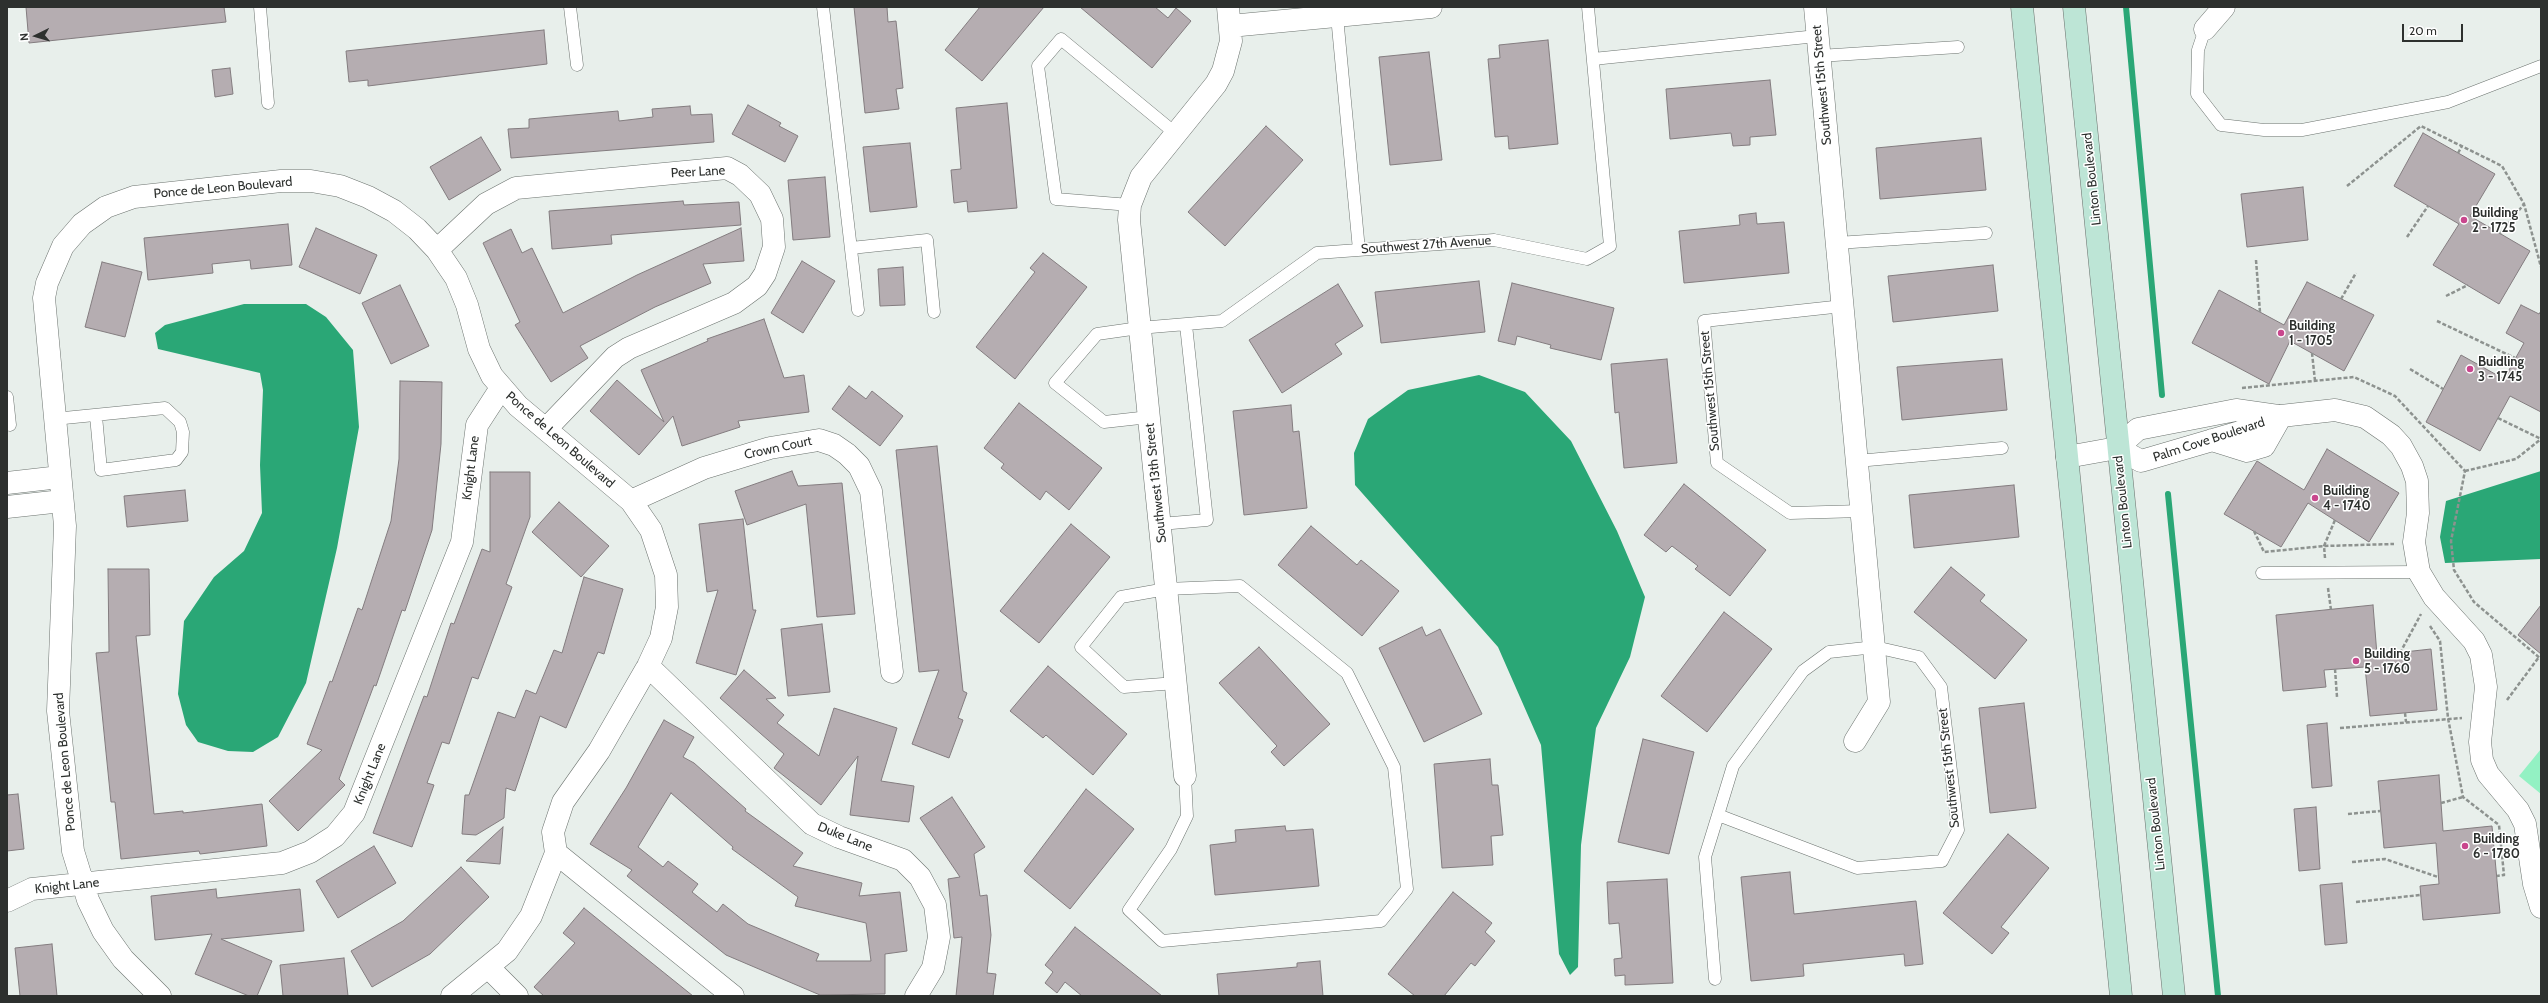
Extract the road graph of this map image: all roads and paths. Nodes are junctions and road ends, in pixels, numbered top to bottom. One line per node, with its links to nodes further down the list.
1 (260, 7): 20 (lane)
2 (570, 7): 18 (lane)
3 (823, 7): 32 (lane)
4 (1431, 7): 11 (street)
5 (1588, 7): 17 (lane, Southwest 27th Avenue)
6 (1814, 7): 15 (street, Southwest 15th Street)
7 (2022, 7): 65 (main road)
8 (2074, 7): 64 (main road, Linton Boulevard)
9 (2207, 7): 14 (street)
10 (2224, 7): 14 (street)
11 (1363, 10): 12 (street)
12 (1337, 16): 13 (street); 34 (lane)
13 (1229, 17): 21 (street)
14 (2205, 29): 19 (lane)
15 (1818, 46): 16 (lane); 17 (lane); 31 (street, Southwest 15th Street)
16 (1958, 47)
17 (1593, 59): 34 (lane, Southwest 27th Avenue)
18 (577, 65)
19 (2541, 66)
20 (268, 103)
21 (1175, 133): 25 (street); 25 (lane)
22 (2462, 146): 23 (path); 24 (path); 26 (path)
23 (2458, 153)
24 (2347, 186)
25 (1132, 198): 47 (street, Southwest 13th Street)
26 (2524, 204): 29 (path); 36 (path)
27 (2428, 206): 30 (path)
28 (1986, 233): 31 (lane)
29 (2500, 234)
30 (2407, 237)
31 (1837, 243): 41 (street, Southwest 15th Street)
32 (851, 248): 42 (lane); 43 (lane)
33 (437, 250): 52 (street, Ponce de Leon Boulevard); 59 (street, Ponce de Leon Boulevard); 61 (street, Peer Lane)
34 (1360, 250): 46 (lane, Southwest 27th Avenue)
35 (2256, 260): 44 (path)
36 (2541, 267)
37 (2356, 273): 40 (path)
38 (2468, 285): 39 (path)
39 (2446, 296)
40 (2341, 299)
41 (1843, 306): 66 (street, Southwest 15th Street); 74 (lane, Southwest 15th Street)
42 (858, 310)
43 (934, 312)
44 (2260, 312)
45 (2437, 321): 49 (path)
46 (1186, 325): 47 (lane, Southwest 27th Avenue); 76 (lane)
47 (1139, 328): 57 (street, Southwest 13th Street); 57 (lane, Southwest 27th Avenue)
48 (2312, 353): 51 (path)
49 (2515, 358)
50 (2410, 369): 53 (path)
51 (2315, 381)
52 (501, 388): 61 (street, Ponce de Leon Boulevard); 108 (street, Knight Lane)
53 (2443, 389)
54 (7, 397): 60 (lane)
55 (96, 416): 55 (lane); 59 (lane)
56 (2281, 416): 64 (street, Palm Cove Boulevard); 64 (street, Palm Cove Boulevard); 78 (street, Palm Cove Boulevard)
57 (1149, 417): 76 (street, Southwest 13th Street)
58 (2498, 418): 62 (path)
59 (54, 419): 68 (street, Ponce de Leon Boulevard)
60 (10, 425)
61 (546, 429): 72 (street, Ponce de Leon Boulevard)
62 (2541, 439): 67 (path)
63 (2002, 448): 66 (lane)
64 (2117, 448): 65 (street); 121 (main road, Linton Boulevard)
65 (2067, 457): 120 (main road)
66 (1857, 461): 74 (street, Southwest 15th Street)
67 (2465, 471)
68 (60, 477): 69 (street); 71 (street, Ponce de Leon Boulevard)
69 (7, 483)
70 (2461, 491): 86 (path)
71 (62, 501): 73 (street); 108 (street, Ponce de Leon Boulevard)
72 (631, 501): 87 (street, Ponce de Leon Boulevard); 89 (street, Crown Court)
73 (7, 507)
74 (1862, 511): 84 (street, Southwest 15th Street)
75 (2335, 520): 77 (path)
76 (1160, 524): 80 (street, Southwest 13th Street)
77 (2327, 572): 78 (lane); 79 (lane); 81 (path)
78 (2419, 572): 94 (street, Palm Cove Boulevard)
79 (2262, 573)
80 (1166, 589): 90 (street, Southwest 13th Street); 90 (lane); 98 (lane)
81 (2331, 610)
82 (2425, 619): 85 (path)
83 (2429, 625): 93 (path)
84 (1875, 647): 97 (street, Southwest 15th Street); 103 (lane, Southwest 15th Street); 103 (lane, Southwest 15th Street)
85 (2400, 653)
86 (2540, 658): 94 (path)
87 (648, 666): 104 (street, Ponce de Leon Boulevard); 119 (street, Duke Lane)
88 (2335, 670): 91 (path)
89 (892, 672)
90 (1176, 683): 98 (street, Southwest 13th Street)
91 (2337, 697)
92 (2405, 713): 95 (path)
93 (2448, 718): 94 (path); 95 (path); 99 (path)
94 (2483, 718): 112 (street, Palm Cove Boulevard)
95 (2406, 722): 96 (path)
96 (2340, 728)
97 (1856, 741)
98 (1185, 776)
99 (2463, 797): 100 (path); 106 (path)
100 (2441, 803)
101 (2380, 811): 102 (path)
102 (2348, 814)
103 (1718, 815): 114 (lane, Southwest 15th Street)
104 (556, 854): 113 (street, Ponce de Leon Boulevard); 118 (street)
105 (2352, 862): 107 (path)
106 (2497, 876)
107 (2438, 877)
108 (82, 884): 110 (street, Knight Lane); 115 (street, Ponce de Leon Boulevard)
109 (2420, 895): 111 (path)
110 (7, 900)
111 (2356, 902)
112 (2541, 907)
113 (489, 968): 116 (street, Ponce de Leon Boulevard); 117 (street)
114 (1715, 979)
115 (160, 996)
116 (452, 996)
117 (517, 996)
118 (733, 996)
119 (916, 996)
120 (2122, 996)
121 (2174, 996)

